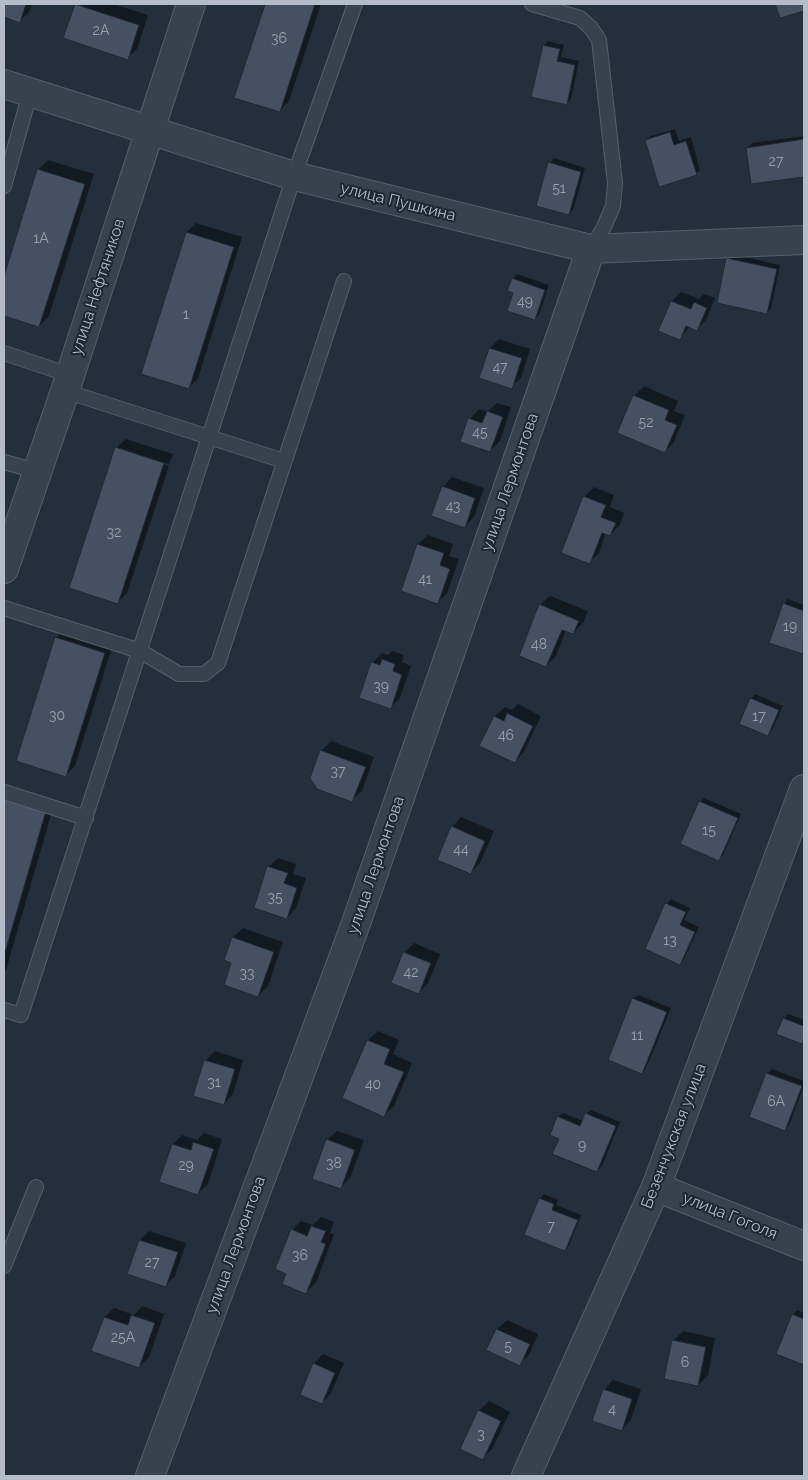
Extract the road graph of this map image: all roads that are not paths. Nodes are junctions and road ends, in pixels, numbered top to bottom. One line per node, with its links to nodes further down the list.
1 (191, 4): 6 (street, улица Нефтяников)
2 (355, 4): 7 (lane)
3 (532, 4): 10 (lane)
4 (4, 84): 5 (street, улица Пушкина)
5 (30, 93): 6 (street, улица Пушкина); 8 (lane)
6 (148, 131): 7 (street, улица Пушкина); 13 (street, улица Нефтяников)
7 (294, 176): 10 (street, улица Пушкина); 14 (lane)
8 (4, 186)
9 (804, 240): 10 (street, улица Пушкина)
10 (591, 249): 29 (street, улица Лермонтова)
11 (344, 281): 15 (lane)
12 (4, 353): 13 (lane)
13 (67, 383): 14 (lane); 17 (street, улица Нефтяников)
14 (209, 438): 15 (lane); 20 (lane)
15 (284, 461): 20 (lane)
16 (4, 462): 17 (lane)
17 (38, 471): 18 (street, улица Нефтяников)
18 (4, 569)
19 (4, 608): 20 (lane)
20 (140, 651): 23 (lane)
21 (804, 789): 26 (street, Безенчукская улица)
22 (4, 792): 23 (lane)
23 (86, 818): 24 (lane)
24 (4, 1010)
25 (36, 1187): 28 (lane)
26 (656, 1187): 27 (street, улица Гоголя); 30 (street, Безенчукская улица)
27 (804, 1246)
28 (4, 1266)
29 (150, 1476)
30 (526, 1476)

